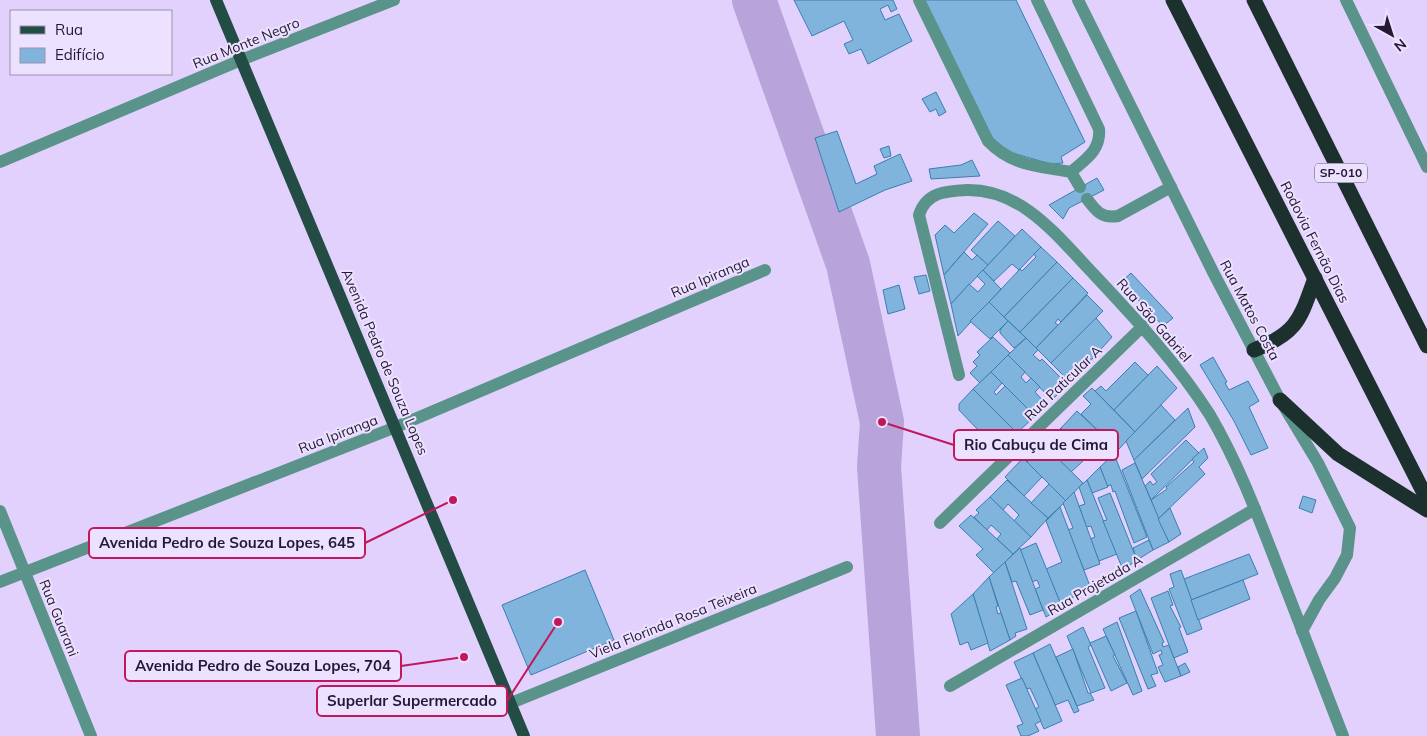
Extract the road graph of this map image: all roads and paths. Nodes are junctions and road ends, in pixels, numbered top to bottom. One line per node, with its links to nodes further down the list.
1 (216, 0): 9 (main road, Avenida Pedro de Souza Lopes)
2 (394, 0): 9 (street, Rua Monte Negro)
3 (919, 0): 12 (street)
4 (1037, 0): 12 (street)
5 (1078, 0): 14 (street, Rua Matos Costa)
6 (1173, 0): 17 (highway, Rodovia Fernão Dias)
7 (1254, 0): 19 (highway, SP-010)
8 (1346, 0): 11 (street)
9 (241, 60): 10 (street, Rua Monte Negro); 23 (main road, Avenida Pedro de Souza Lopes)
10 (0, 162)
11 (1427, 167)
12 (1071, 172): 13 (street)
13 (1080, 187)
14 (1171, 187): 15 (street); 20 (street, Rua Matos Costa)
15 (1087, 199)
16 (765, 270): 23 (street, Rua Ipiranga)
17 (1315, 278): 20 (highway); 24 (highway, Rodovia Fernão Dias)
18 (1143, 326): 21 (street, Rua São Gabriel); 25 (street, Rua São Gabriel); 28 (street, Rua Paticular A)
19 (1427, 346)
20 (1254, 350): 22 (street, Rua Matos Costa)
21 (959, 375)
22 (1280, 400): 27 (highway); 32 (street, Rua Matos Costa)
23 (396, 427): 30 (street, Rua Ipiranga); 34 (main road, Avenida Pedro de Souza Lopes)
24 (1427, 499)
25 (1255, 509): 32 (street, Rua São Gabriel); 33 (street, Rua Projetada A)
26 (0, 510): 30 (street, Rua Guarani)
27 (1427, 510)
28 (940, 523)
29 (847, 567): 34 (street, Viela Florinda Rosa Teixeira)
30 (24, 572): 31 (street, Rua Ipiranga); 35 (street, Rua Guarani)
31 (0, 582)
32 (1302, 631): 37 (street, Rua São Gabriel)
33 (950, 686)
34 (511, 703): 36 (main road, Avenida Pedro de Souza Lopes)
35 (91, 736)
36 (524, 736)
37 (1343, 736)

